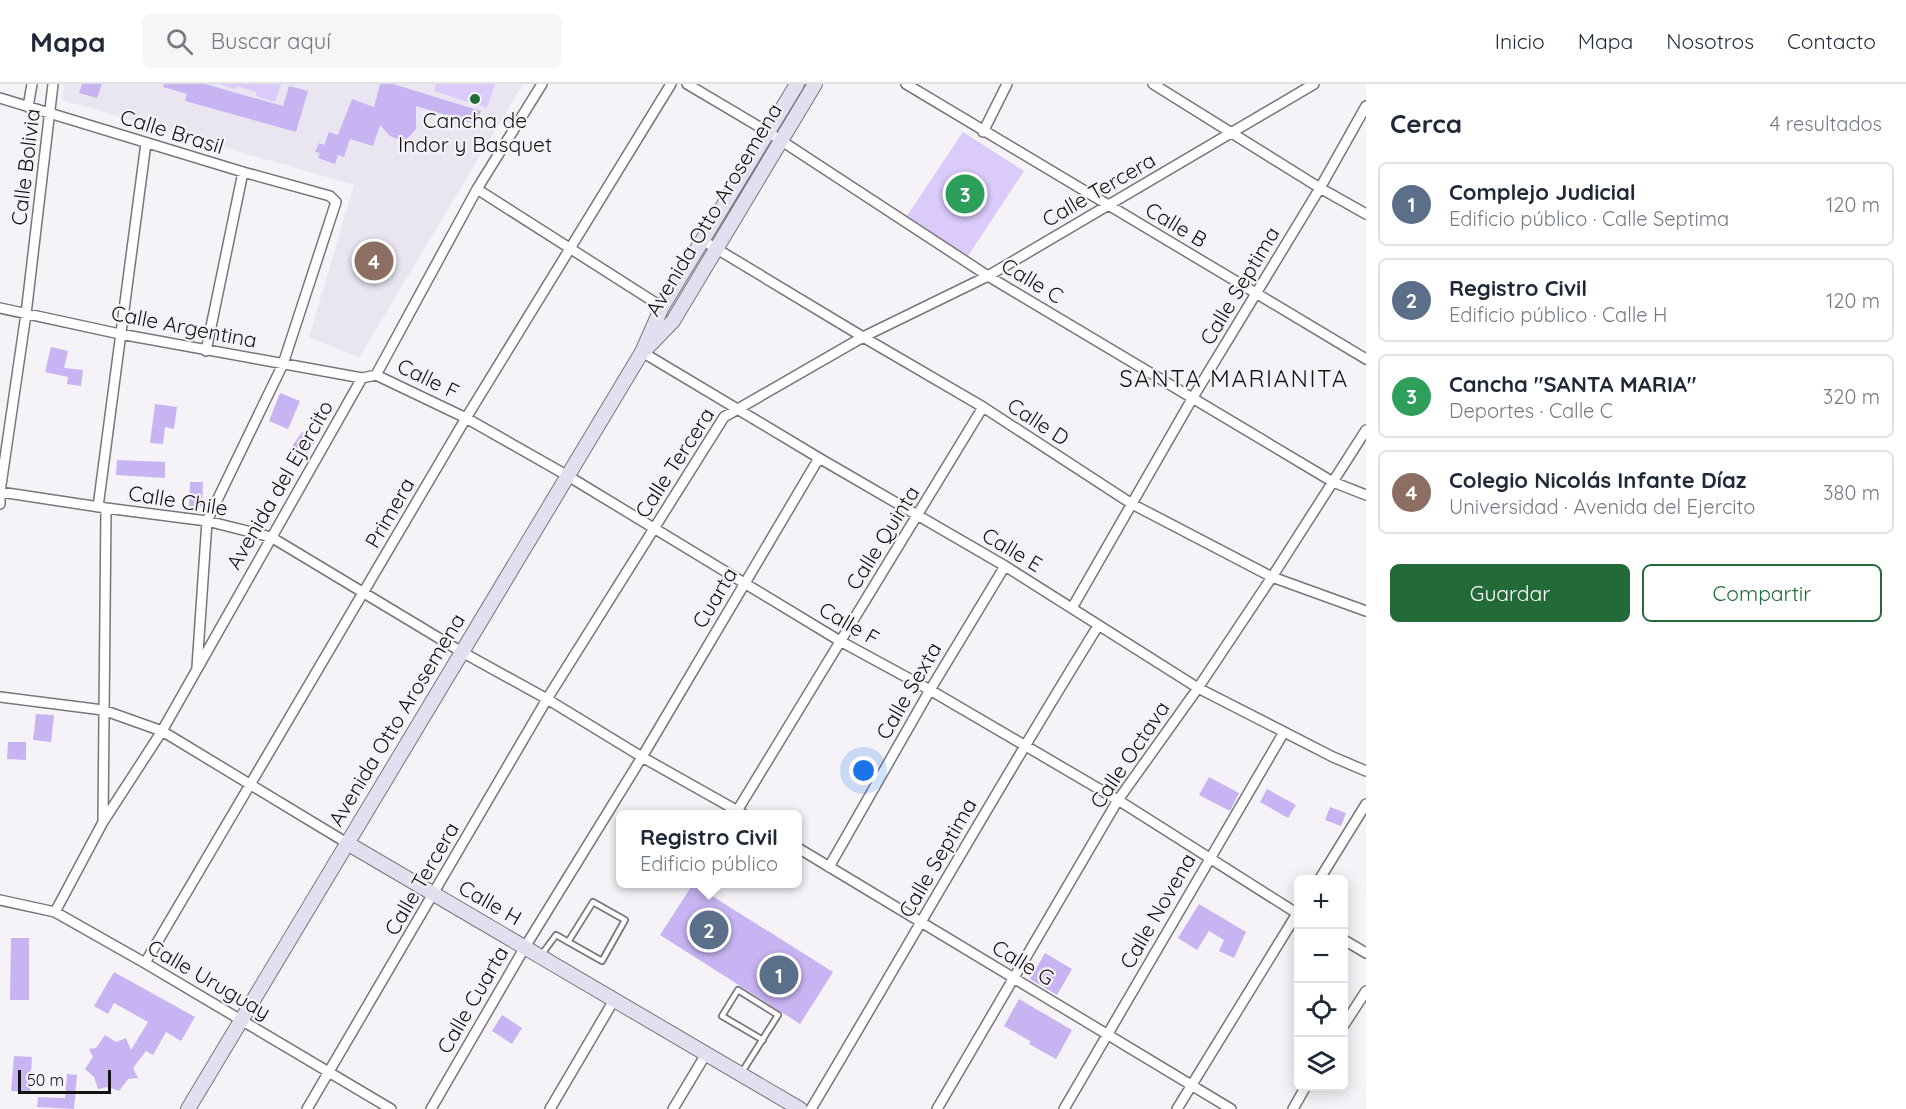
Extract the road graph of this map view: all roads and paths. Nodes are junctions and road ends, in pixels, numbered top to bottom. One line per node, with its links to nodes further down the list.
1 (32, 84): 14 (street, Calle Bolivia)
2 (54, 84): 15 (street, Calle Bolivia)
3 (542, 84): 23 (street)
4 (671, 84): 28 (street, Primera)
5 (687, 84): 16 (street, Calle C)
6 (797, 84): 16 (main road, Avenida Otto Arosemena)
7 (815, 84): 19 (main road, Avenida Otto Arosemena)
8 (906, 84): 17 (street, Calle B)
9 (1007, 84): 17 (street)
10 (1153, 84): 18 (street)
11 (1314, 84): 18 (street, Calle Tercera)
12 (0, 98): 14 (street, Calle Brasil)
13 (1366, 106): 22 (street, Calle Septima)
14 (28, 107): 15 (street, Calle Brasil)
15 (50, 114): 20 (street, Calle Brasil); 33 (street, Calle Bolivia)
16 (768, 132): 19 (street, Calle C); 26 (main road, Avenida Otto Arosemena)
17 (983, 132): 24 (street, Calle B)
18 (1233, 133): 22 (street); 24 (street, Calle Tercera)
19 (781, 141): 27 (main road, Avenida Otto Arosemena); 29 (street, Calle C)
20 (146, 143): 21 (street, Calle Brasil); 34 (street)
21 (243, 172): 36 (street); 39 (street, Calle Brasil)
22 (1320, 188): 25 (street); 30 (street, Calle Septima)
23 (477, 189): 28 (street); 40 (street)
24 (1108, 206): 29 (street, Calle Tercera); 30 (street, Calle B)
25 (1366, 214)
26 (702, 240): 27 (street, Calle D); 31 (main road, Avenida Otto Arosemena)
27 (716, 248): 35 (street, Calle D); 37 (main road, Avenida Otto Arosemena)
28 (570, 249): 31 (street); 45 (street, Primera)
29 (988, 276): 35 (street, Calle Tercera); 42 (street, Calle C)
30 (1257, 294): 38 (street, Calle B); 42 (street, Calle Septima)
31 (662, 307): 37 (main road, Avenida Otto Arosemena)
32 (0, 308): 33 (street, Calle Argentina)
33 (26, 315): 34 (street, Calle Argentina); 50 (street, Calle Bolivia)
34 (120, 334): 36 (street, Calle Argentina); 54 (street)
35 (863, 338): 43 (street, Calle D); 44 (street, Calle Tercera)
36 (206, 351): 39 (street, Calle Argentina)
37 (642, 352): 44 (street, Calle E); 48 (main road, Avenida Otto Arosemena)
38 (1366, 359)
39 (283, 363): 41 (street, Calle Argentina); 56 (street)
40 (376, 375): 41 (street); 45 (street, Calle F)
41 (362, 378): 58 (street, Avenida del Ejercito)
42 (1192, 399): 49 (street, Calle C); 53 (street, Calle Septima)
43 (983, 407): 53 (street, Calle D); 55 (street, Calle Quinta)
44 (737, 409): 47 (street, Calle E); 57 (street, Calle Tercera)
45 (466, 418): 48 (street, Calle F); 62 (street, Primera)
46 (1366, 430): 49 (street, Calle Octava)
47 (819, 458): 55 (street, Calle E); 61 (street, Cuarta)
48 (568, 476): 57 (street, Calle F); 67 (main road, Avenida Otto Arosemena)
49 (1333, 482): 51 (street, Calle C); 60 (street, Calle Octava)
50 (0, 492): 52 (street, Calle Bolivia); 54 (street, Calle Chile)
51 (1366, 495)
52 (0, 504)
53 (1132, 504): 60 (street, Calle D); 63 (street, Calle Septima)
54 (102, 508): 56 (street, Calle Chile); 73 (street)
55 (918, 516): 59 (street, Calle E); 66 (street, Calle Quinta)
56 (207, 521): 58 (street, Calle Chile); 68 (street)
57 (655, 527): 61 (street, Calle F); 72 (street, Calle Tercera)
58 (272, 537): 62 (street, Calle Chile); 68 (street, Avenida del Ejercito)
59 (1005, 566): 63 (street, Calle E); 70 (street, Calle Sexta)
60 (1272, 577): 64 (street, Calle D); 69 (street, Calle Octava)
61 (745, 583): 66 (street, Calle F); 77 (street, Cuarta)
62 (364, 592): 67 (street, Calle Chile); 79 (street, Primera)
63 (1072, 608): 65 (street, Calle E)
64 (1366, 611)
65 (1098, 626): 69 (street, Calle E); 76 (street, Calle Septima)
66 (840, 640): 70 (street, Calle F); 83 (street, Calle Quinta)
67 (462, 652): 72 (street); 85 (main road, Avenida Otto Arosemena)
68 (196, 669): 74 (street, Avenida del Ejercito)
69 (1198, 688): 75 (street, Calle E); 80 (street, Calle Octava)
70 (930, 690): 76 (street, Calle F); 88 (street, Calle Sexta)
71 (0, 697): 73 (street, Calle H)
72 (547, 699): 77 (street); 90 (street, Calle Tercera)
73 (103, 710): 74 (street, Calle H); 84 (street)
74 (162, 730): 79 (street, Calle H); 84 (street, Avenida del Ejercito)
75 (1284, 732): 78 (street, Calle E); 87 (street, Calle Novena)
76 (1024, 746): 80 (street, Calle F); 95 (street, Calle Septima)
77 (642, 757): 82 (street); 98 (street, Calle Cuarta)
78 (1366, 771)
79 (251, 785): 85 (street, Calle H); 101 (street, Primera)
80 (1118, 800): 87 (street, Calle F); 102 (street, Calle Octava)
81 (1366, 804): 89 (street)
82 (735, 810)
83 (742, 810)
84 (104, 822): 93 (street, Avenida del Ejercito)
85 (347, 843): 90 (main road, Calle H); 105 (main road, Avenida Otto Arosemena)
86 (802, 850): 88 (street, Calle G)
87 (1210, 858): 92 (street, Calle F); 107 (street, Calle Novena)
88 (829, 867): 95 (street, Calle G)
89 (1322, 875)
90 (434, 894): 98 (main road, Calle H); 110 (street, Calle Tercera)
91 (0, 900): 93 (street, Calle Uruguay)
92 (1294, 910)
93 (55, 912): 101 (street, Calle Uruguay)
94 (1294, 919): 112 (street)
95 (921, 923): 102 (street, Calle G); 121 (street, Calle Septima)
96 (568, 942): 96 (lane); 100 (lane)
97 (1348, 942): 99 (street)
98 (525, 947): 100 (main road, Calle H); 117 (street, Calle Cuarta)
99 (1366, 953)
100 (540, 957): 104 (main road, Calle H)
101 (145, 963): 105 (street, Calle Uruguay)
102 (1013, 977): 107 (street, Calle G); 122 (street, Calle Octava)
103 (1366, 991): 106 (street)
104 (614, 1000): 109 (main road, Calle H); 118 (street)
105 (242, 1019): 110 (street, Calle Uruguay); 114 (main road, Avenida Otto Arosemena)
106 (1348, 1019)
107 (1107, 1035): 112 (street, Calle G); 123 (street, Calle Novena)
108 (763, 1040): 108 (lane); 111 (lane)
109 (706, 1054): 111 (main road, Calle H); 119 (street)
110 (329, 1071): 115 (street, Calle Tercera); 116 (street, Calle Uruguay)
111 (740, 1074): 120 (main road, Calle H)
112 (1191, 1085): 124 (street); 125 (street, Calle G)
113 (1303, 1091): 126 (street)
114 (188, 1109)
115 (307, 1109)
116 (391, 1109)
117 (431, 1109)
118 (550, 1109)
119 (673, 1109)
120 (800, 1109)
121 (810, 1109)
122 (938, 1109)
123 (1064, 1109)
124 (1177, 1109)
125 (1231, 1109)
126 (1293, 1109)

